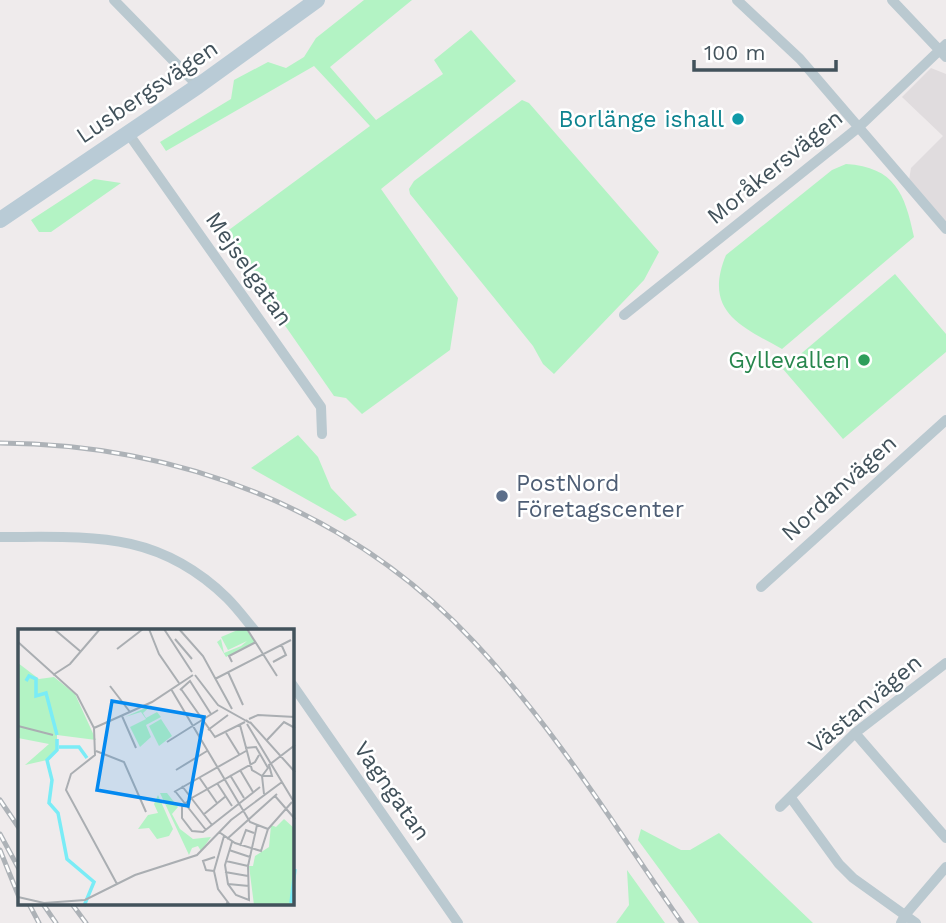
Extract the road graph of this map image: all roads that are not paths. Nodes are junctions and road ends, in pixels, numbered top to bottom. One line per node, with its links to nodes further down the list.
1 (114, 0): 6 (street)
2 (317, 0): 6 (street, Lusbergsvägen)
3 (737, 0): 7 (street)
4 (891, 0): 5 (street)
5 (944, 51): 7 (street, Moråkersvägen)
6 (198, 86): 8 (street, Lusbergsvägen)
7 (859, 127): 10 (street); 11 (street, Moråkersvägen)
8 (128, 132): 9 (street, Lusbergsvägen); 13 (street, Mejselgatan)
9 (0, 220)
10 (946, 229)
11 (624, 315)
12 (946, 420): 15 (street, Nordanvägen)
13 (322, 434)
14 (0, 537): 16 (street)
15 (761, 587)
16 (253, 629)
17 (946, 663): 19 (street, Västanvägen)
18 (294, 687): 25 (street, Vagngatan)
19 (855, 733): 20 (street, Västanvägen); 22 (street)
20 (792, 798): 21 (street, Västanvägen); 24 (street)
21 (780, 807)
22 (946, 838)
23 (946, 867): 24 (street)
24 (903, 919): 26 (street)
25 (458, 923)
26 (916, 923)

